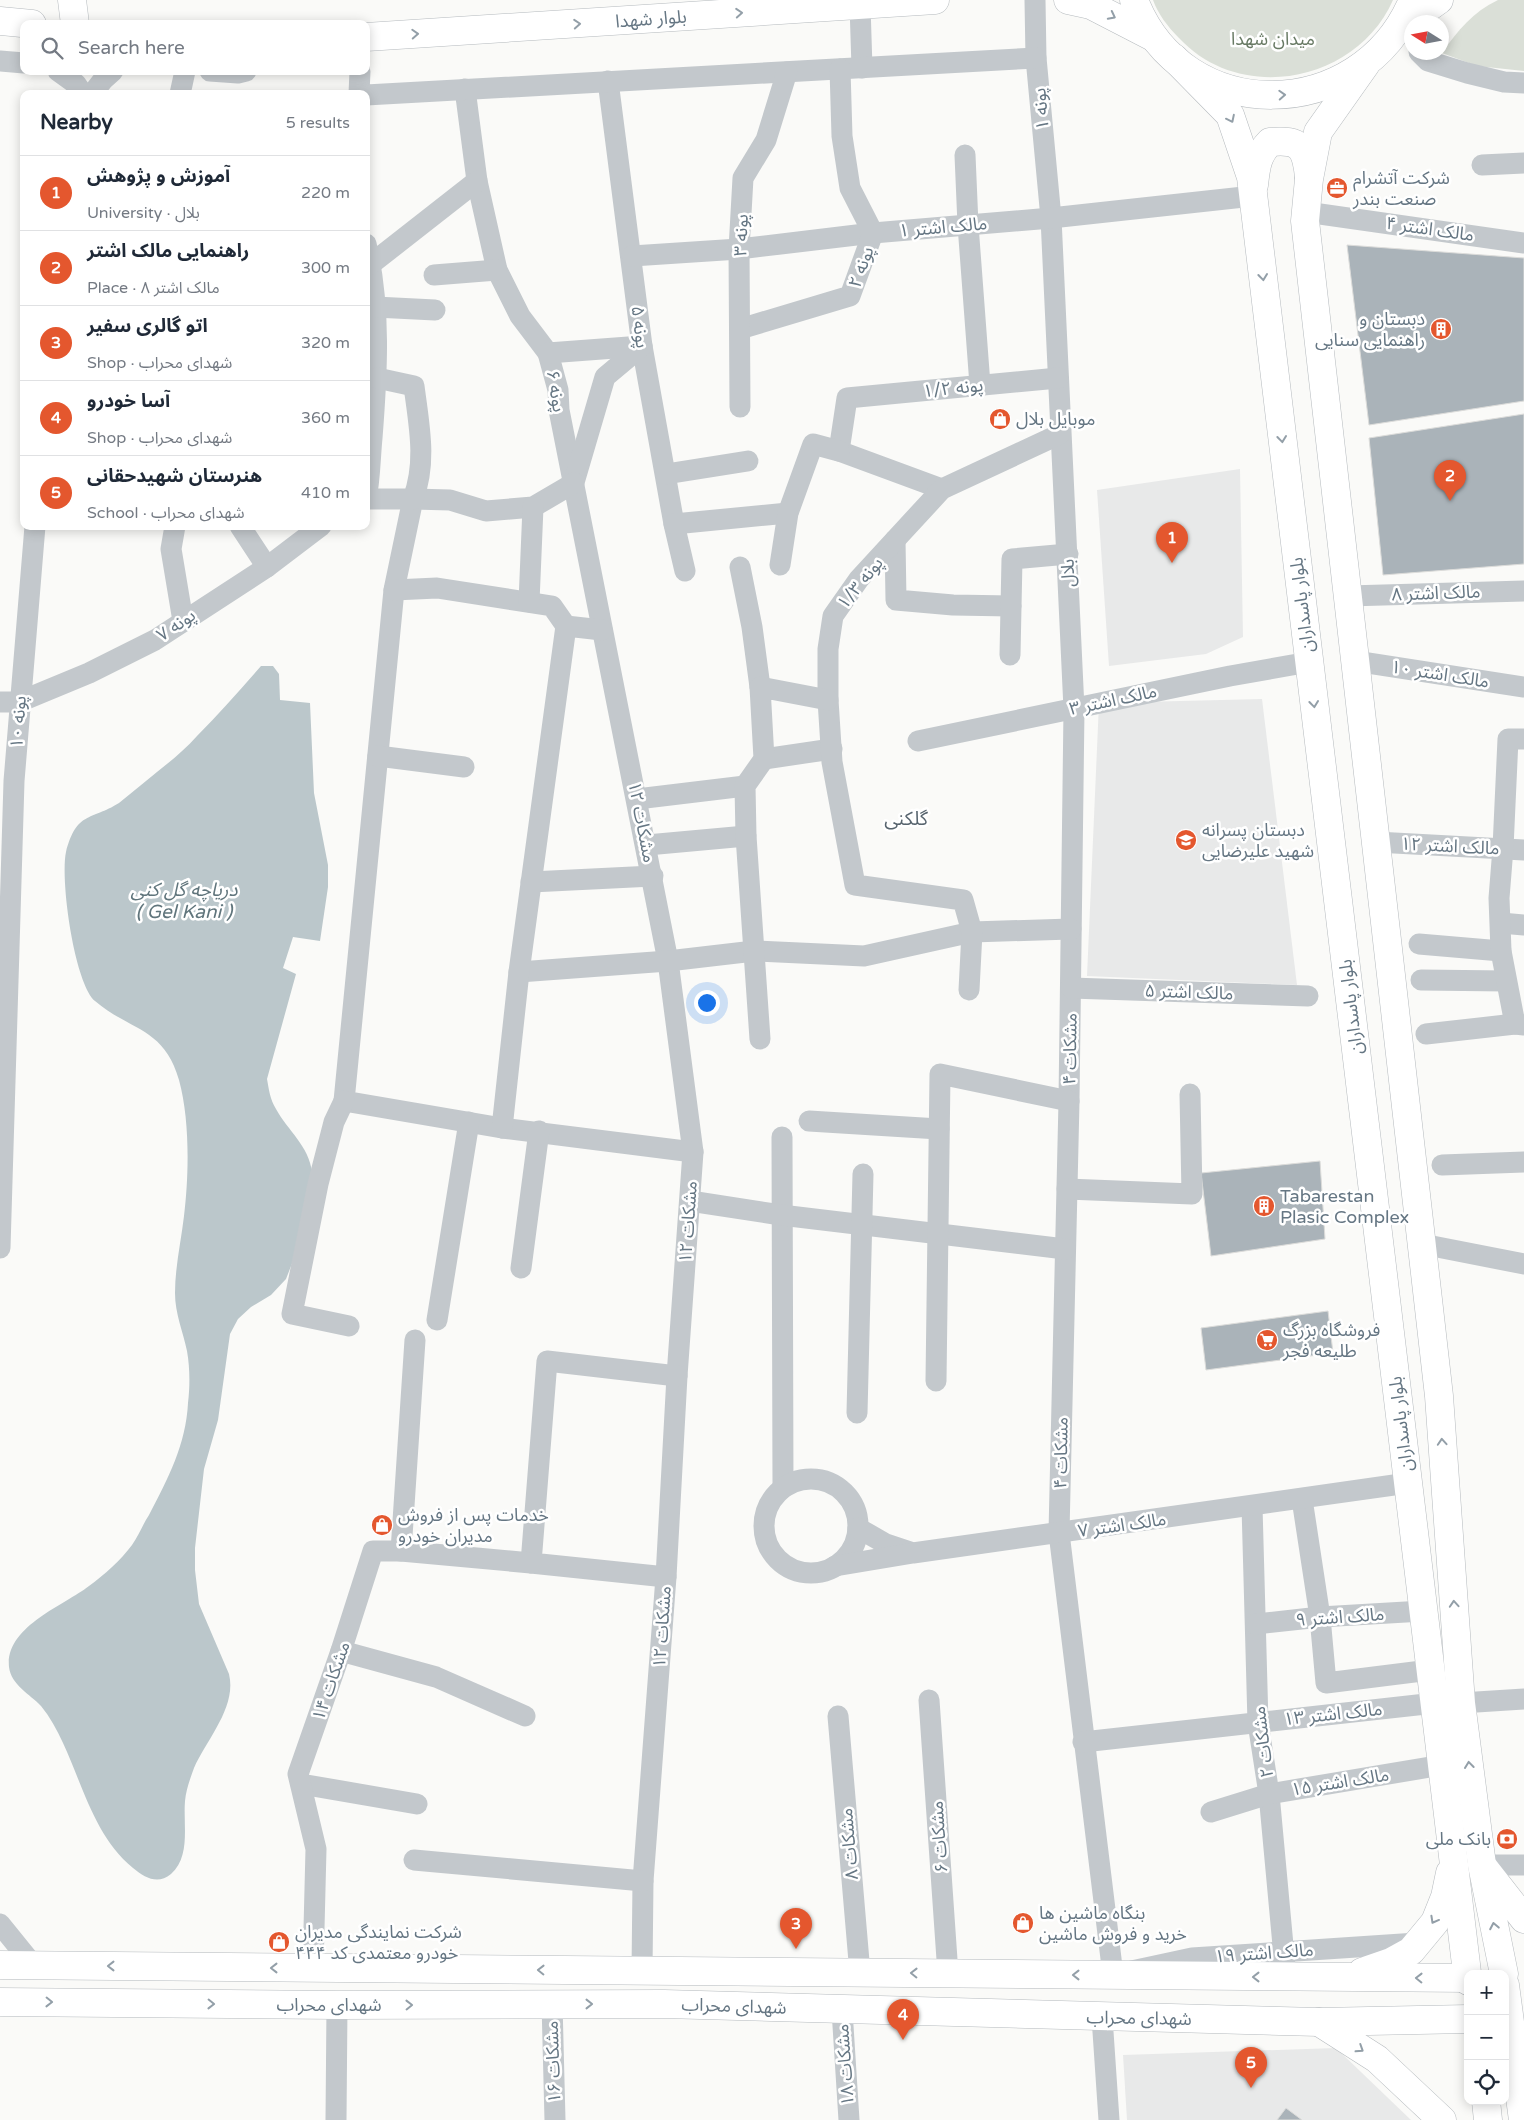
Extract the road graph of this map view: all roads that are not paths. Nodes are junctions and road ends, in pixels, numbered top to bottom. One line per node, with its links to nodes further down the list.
1 (72, 0): 11 (main road)
2 (935, 0): 8 (main road, بلوار شهدا)
3 (1034, 0): 17 (street, پونه ۱)
4 (1068, 0): 15 (main road, one-way to 15)
5 (1134, 0): 15 (main road)
6 (1413, 0): 9 (main road)
7 (1440, 0): 10 (main road)
8 (860, 6): 14 (main road, بلوار شهدا, one-way to 8); 23 (street)
9 (1409, 15)
10 (1426, 15)
11 (74, 20)
12 (0, 21): 13 (main road)
13 (20, 23)
14 (370, 37)
15 (1154, 37): 18 (main road)
16 (1404, 38): 22 (main road)
17 (1036, 58): 23 (street); 45 (street, پونه ۱)
18 (1174, 58): 22 (main road, one-way to 22); 43 (main road, بلوار پاسداران, one-way to 43)
19 (1427, 60): 31 (street)
20 (0, 62): 21 (street)
21 (20, 63)
22 (1366, 64): 41 (main road)
23 (862, 68): 24 (street)
24 (840, 69): 25 (street); 47 (street, پونه ۲)
25 (787, 72): 30 (street); 49 (street, پونه ۳)
26 (64, 75): 33 (street)
27 (109, 75): 34 (street)
28 (184, 75): 35 (street)
29 (360, 75): 36 (street)
30 (608, 81): 32 (street); 51 (street, پونه ۵)
31 (1524, 83)
32 (465, 89): 37 (street); 42 (street, پونه ۶)
33 (80, 90)
34 (95, 90)
35 (181, 90)
36 (359, 90)
37 (370, 95)
38 (965, 155): 46 (street)
39 (1524, 163): 40 (street)
40 (1482, 165)
41 (1309, 179): 43 (main road); 44 (main road)
42 (477, 181): 50 (street); 53 (street, پونه ۶)
43 (1253, 196): 45 (street, مالک اشتر ۱); 97 (main road, بلوار پاسداران, one-way to 97)
44 (1306, 212): 48 (street, مالک اشتر ۴); 89 (main road)
45 (1051, 218): 46 (street, مالک اشتر ۱); 62 (street, بلال)
46 (968, 225): 47 (street, مالک اشتر ۱); 63 (street)
47 (873, 233): 49 (street, مالک اشتر ۱); 57 (street, پونه ۲)
48 (1524, 243)
49 (740, 249): 51 (street, مالک اشتر ۱); 57 (street, پونه ۳)
50 (370, 253)
51 (632, 256): 59 (street, پونه ۵)
52 (370, 263): 55 (street)
53 (497, 270): 54 (street); 60 (street, پونه ۶)
54 (434, 274)
55 (375, 307): 56 (street); 58 (street)
56 (435, 310)
57 (740, 329): 64 (street, پونه ۳)
58 (371, 330): 61 (street)
59 (642, 346): 60 (street); 69 (street, پونه ۵); 70 (street)
60 (548, 353): 70 (street, پونه ۶)
61 (377, 378): 67 (street); 73 (street)
62 (1058, 378): 63 (street, پونه ۱/۲); 65 (street, بلال)
63 (980, 385): 66 (street, پونه ۱/۲)
64 (740, 407)
65 (1060, 434): 71 (street, پونه ۱/۳); 82 (street, بلال)
66 (839, 451): 71 (street); 75 (street)
67 (370, 455)
68 (748, 461): 69 (street)
69 (666, 474): 76 (street, پونه ۵)
70 (574, 483): 74 (street); 94 (street, مشکات ۱۲)
71 (942, 489): 81 (street, پونه ۱/۳)
72 (370, 499): 73 (street)
73 (413, 499): 74 (street); 87 (street)
74 (533, 507): 90 (street)
75 (788, 512): 76 (street); 83 (street)
76 (674, 524): 86 (street, پونه ۵)
77 (34, 530): 101 (street, پونه ۱۰)
78 (174, 530): 92 (street)
79 (243, 530): 84 (street)
80 (315, 530): 84 (street, پونه ۷)
81 (895, 540): 91 (street); 100 (street, پونه ۱/۳)
82 (1068, 554): 91 (street); 102 (street, بلال)
83 (780, 565)
84 (266, 567): 92 (street, پونه ۷)
85 (740, 567): 98 (street)
86 (685, 571)
87 (394, 590): 90 (street); 106 (street)
88 (1524, 591): 89 (street, مالک اشتر ۸)
89 (1348, 596): 96 (main road)
90 (529, 602): 93 (street)
91 (1011, 606): 95 (street)
92 (183, 621): 101 (street, پونه ۷)
93 (566, 626): 94 (street); 116 (street)
94 (602, 630): 110 (street, مشکات ۱۲)
95 (1010, 655)
96 (1355, 661): 99 (street, مالک اشتر ۱۰); 112 (main road)
97 (1309, 662): 102 (street, مالک اشتر ۳); 163 (main road, بلوار پاسداران, one-way to 163)
98 (760, 687): 100 (street); 107 (street)
99 (1524, 687)
100 (828, 700): 105 (street, پونه ۱/۳)
101 (10, 702): 153 (street, پونه ۱۰)
102 (1074, 709): 104 (street, مالک اشتر ۳); 119 (street, بلال)
103 (1524, 739): 114 (street)
104 (918, 741)
105 (832, 749): 107 (street); 120 (street, پونه ۱/۳)
106 (378, 756): 108 (street); 135 (street)
107 (764, 759): 109 (street)
108 (464, 767)
109 (745, 786): 110 (street); 111 (street)
110 (637, 799): 113 (street, مشکات ۱۲)
111 (746, 836): 113 (street); 123 (street)
112 (1376, 842): 114 (street, مالک اشتر ۱۲); 152 (main road)
113 (646, 846): 115 (street, مشکات ۱۲)
114 (1514, 849): 117 (street)
115 (653, 876): 116 (street); 124 (street, مشکات ۱۲)
116 (531, 882): 125 (street)
117 (1501, 923): 118 (street); 122 (street)
118 (1524, 924)
119 (1071, 929): 120 (street); 128 (street, مشکات ۴)
120 (972, 932): 123 (street); 129 (street)
121 (1419, 944): 122 (street)
122 (1501, 950): 127 (street)
123 (754, 951): 124 (street); 133 (street)
124 (668, 961): 125 (street); 143 (street, مشکات ۱۲)
125 (519, 972): 139 (street)
126 (1421, 980): 127 (street)
127 (1506, 981): 131 (street)
128 (1071, 988): 130 (street, مالک اشتر ۵); 136 (street, مشکات ۴)
129 (969, 990)
130 (1308, 996)
131 (1519, 1025): 132 (street)
132 (1426, 1034)
133 (760, 1039)
134 (1190, 1094): 147 (street)
135 (344, 1101): 138 (street); 158 (street)
136 (1070, 1101): 140 (street); 147 (street, مشکات ۴)
137 (809, 1121): 140 (street)
138 (469, 1122): 139 (street); 157 (street)
139 (502, 1128): 141 (street)
140 (939, 1129): 151 (street)
141 (539, 1132): 143 (street); 156 (street)
142 (782, 1137): 149 (street)
143 (693, 1152): 148 (street, مشکات ۱۲)
144 (1524, 1162): 145 (street)
145 (1442, 1165)
146 (863, 1174): 150 (street)
147 (1067, 1189): 154 (street, مشکات ۴)
148 (690, 1201): 149 (street); 160 (street, مشکات ۱۲)
149 (781, 1215): 150 (street); 164 (street)
150 (861, 1225): 151 (street); 162 (street)
151 (938, 1234): 154 (street); 161 (street)
152 (1422, 1244): 155 (street); 182 (main road, one-way to 152)
153 (0, 1248)
154 (1065, 1249): 168 (street, مشکات ۴)
155 (1524, 1264)
156 (521, 1268)
157 (438, 1320)
158 (349, 1326)
159 (415, 1340): 169 (street)
160 (677, 1376): 171 (street); 173 (street, مشکات ۱۲)
161 (936, 1381)
162 (857, 1413)
163 (1408, 1484): 165 (street, مالک اشتر ۷); 174 (main road, بلوار پاسداران)
164 (782, 1488): 167 (street); 172 (street)
165 (1302, 1499): 166 (street, مالک اشتر ۷); 175 (street)
166 (1252, 1506): 168 (street, مالک اشتر ۷); 176 (street, مشکات ۲)
167 (858, 1528): 170 (street); 172 (street)
168 (1059, 1534): 170 (street, مالک اشتر ۷); 186 (street, مشکات ۴)
169 (401, 1551): 171 (street, مشکات ۱۴); 177 (street, مشکات ۱۴)
170 (913, 1553): 172 (street, مالک اشتر ۷)
171 (531, 1563): 173 (street, مشکات ۱۴)
172 (835, 1566)
173 (666, 1577): 196 (street, مشکات ۱۲)
174 (1424, 1611): 175 (street, مالک اشتر ۹); 178 (main road, بلوار پاسداران)
175 (1320, 1617): 176 (street, مالک اشتر ۹); 178 (street)
176 (1256, 1624): 185 (street, مشکات ۲)
177 (341, 1651): 183 (street); 188 (street, مشکات ۱۴)
178 (1430, 1670): 181 (main road, بلوار پاسداران)
179 (1524, 1699): 182 (street)
180 (929, 1700): 208 (street, مشکات ۶)
181 (1435, 1703): 185 (street, مالک اشتر ۱۳); 187 (main road, بلوار پاسداران)
182 (1462, 1703): 195 (main road, one-way to 182)
183 (525, 1716)
184 (838, 1716): 207 (street, مشکات ۸)
185 (1258, 1722): 186 (street, مالک اشتر ۱۳); 189 (street, مشکات ۲)
186 (1083, 1742): 209 (street, مشکات ۴)
187 (1442, 1766): 189 (street, مالک اشتر ۱۵); 192 (main road, بلوار پاسداران)
188 (301, 1784): 190 (street); 203 (street, مشکات ۱۴)
189 (1269, 1794): 191 (street, مالک اشتر ۱۵); 200 (street, مشکات ۲)
190 (417, 1804)
191 (1211, 1812)
192 (1453, 1857): 199 (main road, one-way to 199); 204 (main road, بلوار پاسداران)
193 (414, 1860): 196 (street)
194 (1524, 1864): 195 (street)
195 (1482, 1865): 197 (main road); 205 (main road, one-way to 195)
196 (644, 1881): 206 (street, مشکات ۱۲)
197 (1524, 1919)
198 (0, 1924): 202 (street)
199 (1417, 1944): 200 (street, مالک اشتر ۱۹); 210 (main road)
200 (1285, 1964): 209 (main road, شهدای محراب); 210 (main road, شهدای محراب)
201 (0, 1965): 202 (main road, شهدای محراب)
202 (34, 1966): 203 (main road, شهدای محراب, one-way to 202)
203 (313, 1968): 206 (main road, شهدای محراب, one-way to 203)
204 (1467, 1970)
205 (1503, 1970)
206 (642, 1971): 207 (main road, شهدای محراب)
207 (860, 1973): 208 (main road, شهدای محراب, one-way to 207)
208 (948, 1974): 209 (main road, شهدای محراب, one-way to 208)
209 (1113, 1975)
210 (1350, 1977): 212 (main road, شهدای محراب, one-way to 210)
211 (1509, 1978): 213 (main road)
212 (1464, 1979)
213 (1524, 1979)
214 (0, 2002): 217 (main road, شهدای محراب, one-way to 217)
215 (1509, 2002): 221 (main road)
216 (552, 2003): 217 (main road, شهدای محراب, one-way to 216); 218 (main road, شهدای محراب, one-way to 218); 225 (street, مشکات ۱۶)
217 (337, 2005): 224 (street)
218 (842, 2010): 219 (main road, شهدای محراب); 226 (street, مشکات ۱۸)
219 (1102, 2017): 222 (main road, شهدای محراب); 227 (street)
220 (1464, 2019): 222 (main road, شهدای محراب)
221 (1513, 2020): 230 (main road)
222 (1319, 2022): 228 (main road, one-way to 228)
223 (1486, 2105): 229 (main road)
224 (336, 2120)
225 (555, 2120)
226 (849, 2120)
227 (1109, 2120)
228 (1442, 2120)
229 (1488, 2120)
230 (1523, 2120)

